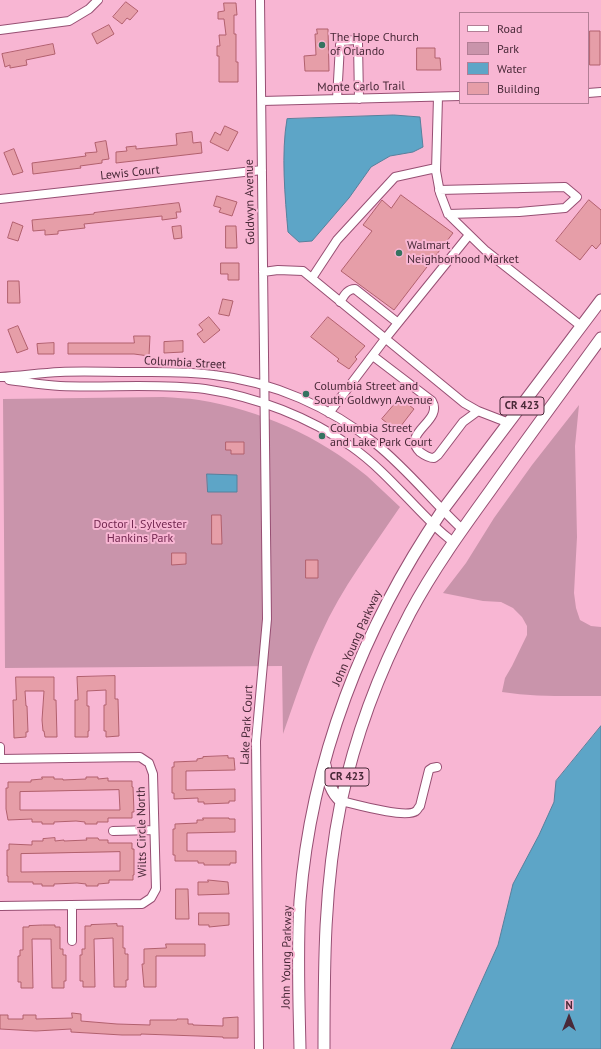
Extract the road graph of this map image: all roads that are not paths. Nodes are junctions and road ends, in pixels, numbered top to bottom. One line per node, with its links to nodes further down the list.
1 (98, 0): 3 (street)
2 (260, 0): 10 (street, Goldwyn Avenue)
3 (0, 30)
4 (601, 92): 5 (street)
5 (589, 93)
6 (459, 96): 7 (street, Monte Carlo Trail)
7 (438, 97): 9 (street, Monte Carlo Trail); 11 (street)
8 (338, 99): 9 (street, Monte Carlo Trail); 9 (street); 10 (street, Monte Carlo Trail)
9 (359, 99)
10 (262, 100): 12 (street, Goldwyn Avenue)
11 (436, 168): 13 (street); 18 (street)
12 (262, 170): 14 (street, Lewis Court); 17 (street, Goldwyn Avenue)
13 (440, 190): 15 (street); 15 (street)
14 (0, 199)
15 (448, 214): 16 (street)
16 (469, 235): 21 (street); 22 (street)
17 (263, 272): 18 (street); 27 (street, Goldwyn Avenue)
18 (312, 278): 20 (street)
19 (601, 300): 22 (main road, John Young Parkway / CR 423)
20 (340, 302): 21 (street); 24 (street)
21 (398, 323): 24 (street)
22 (581, 326): 31 (main road, John Young Parkway / CR 423)
23 (601, 338): 34 (main road, CR 423)
24 (386, 339): 25 (street); 29 (street)
25 (373, 356): 29 (street); 30 (street)
26 (0, 378): 27 (street, Columbia Street); 28 (street, Columbia Street)
27 (265, 385): 28 (street, Goldwyn Avenue); 30 (street, Columbia Street)
28 (264, 403): 33 (street, Columbia Street); 46 (street, Lake Park Court)
29 (478, 411): 31 (street)
30 (329, 413): 32 (street, Columbia Street)
31 (509, 423): 32 (main road, John Young Parkway / CR 423)
32 (442, 511): 33 (main road, John Young Parkway / CR 423); 34 (street, Columbia Street)
33 (433, 524): 35 (street, Columbia Street); 38 (main road, John Young Parkway / CR 423)
34 (462, 529): 35 (main road, CR 423)
35 (453, 542): 40 (main road, CR 423)
36 (0, 747): 37 (street)
37 (0, 759): 41 (street, Wilts Circle North)
38 (324, 762): 40 (main road); 47 (main road, John Young Parkway / CR 423)
39 (437, 767): 40 (street)
40 (341, 801): 48 (main road, CR 423)
41 (154, 830): 42 (street); 43 (street, Wilts Circle North)
42 (113, 831)
43 (72, 905): 44 (street, Wilts Circle North); 45 (street)
44 (0, 906)
45 (72, 941)
46 (259, 1049)
47 (300, 1049)
48 (324, 1049)

